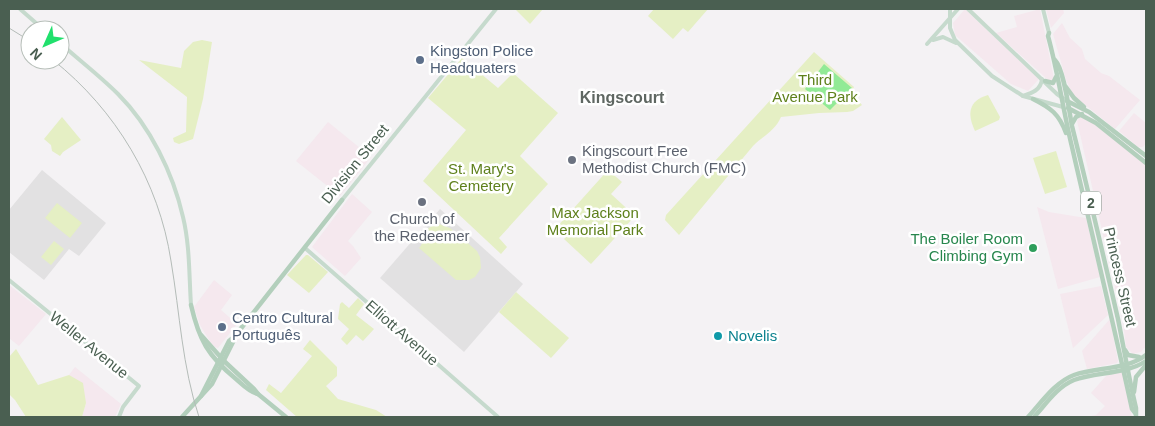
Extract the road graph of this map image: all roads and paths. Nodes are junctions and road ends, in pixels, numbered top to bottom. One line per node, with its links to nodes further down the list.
1 (20, 9): 8 (main road)
2 (496, 9): 30 (main road, Division Street)
3 (949, 9): 7 (main road); 9 (main road)
4 (960, 9): 7 (main road)
5 (968, 9): 16 (main road)
6 (1043, 9): 10 (main road, Princess Street / 2)
7 (950, 18): 9 (main road); 11 (main road)
8 (33, 20)
9 (941, 28): 11 (main road)
10 (1049, 34): 13 (main road, Princess Street / 2)
11 (960, 46): 17 (main road)
12 (70, 53): 33 (main road)
13 (1055, 60): 14 (main road, Princess Street / 2); 15 (main road, Princess Street / 2)
14 (1057, 76): 16 (main road); 18 (main road, Princess Street / 2)
15 (1062, 77): 20 (main road, Princess Street / 2); 23 (main road)
16 (1043, 80): 17 (main road); 18 (main road)
17 (1023, 96): 19 (main road)
18 (1061, 97): 20 (main road); 21 (main road, Princess Street / 2)
19 (1033, 99): 21 (main road); 26 (main road)
20 (1067, 101): 22 (main road, Princess Street / 2); 23 (main road)
21 (1063, 106): 22 (main road); 26 (main road, Princess Street / 2)
22 (1069, 108): 24 (main road); 25 (main road, Princess Street / 2)
23 (1089, 112): 28 (main road)
24 (1082, 114): 25 (main road); 28 (main road)
25 (1072, 124): 35 (main road, Princess Street / 2)
26 (1072, 148): 39 (main road, Princess Street / 2)
27 (1146, 148): 28 (main road)
28 (1142, 155): 29 (main road)
29 (1146, 163)
30 (342, 200): 31 (main road, Division Street)
31 (305, 248): 36 (main road, Division Street); 43 (main road, Elliott Avenue)
32 (9, 280): 44 (main road, Weller Avenue)
33 (191, 305): 34 (main road)
34 (201, 335): 36 (main road); 38 (main road)
35 (1123, 347): 37 (main road); 39 (main road, Princess Street / 2)
36 (222, 359): 38 (main road, Division Street); 40 (main road)
37 (1145, 359): 39 (main road); 41 (main road)
38 (220, 365): 40 (main road); 45 (main road, Division Street)
39 (1125, 366): 41 (main road, Princess Street / 2); 42 (main road, Princess Street / 2); 47 (main road); 48 (main road)
40 (258, 394): 46 (main road)
41 (1133, 396): 42 (main road, Princess Street / 2)
42 (1136, 415)
43 (495, 416)
44 (119, 417)
45 (182, 417)
46 (286, 417)
47 (1028, 417)
48 (1034, 417)

